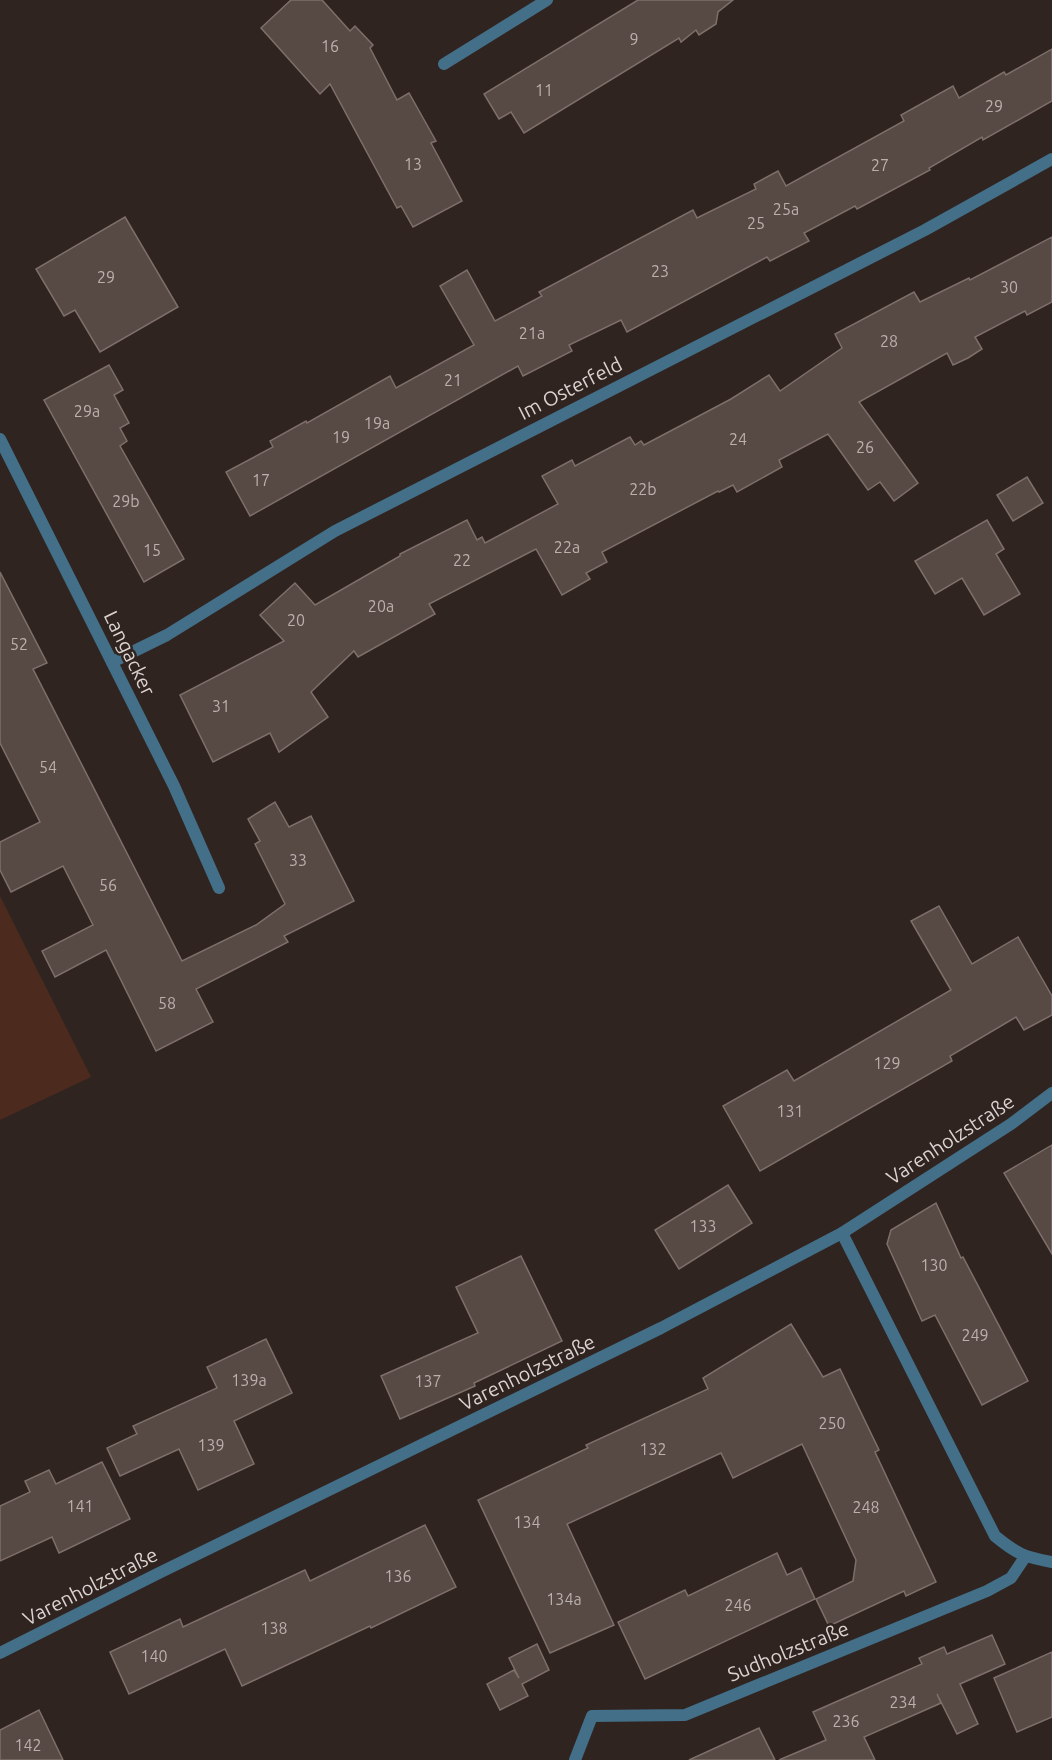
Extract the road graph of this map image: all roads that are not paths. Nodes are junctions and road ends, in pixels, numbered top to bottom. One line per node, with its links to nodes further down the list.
1 (547, 0): 2 (street)
2 (444, 64)
3 (1052, 159): 5 (street, Im Osterfeld)
4 (0, 439): 5 (street, Langacker)
5 (112, 662): 6 (street, Langacker)
6 (219, 888)
7 (1052, 1093): 8 (street, Varenholzstraße)
8 (842, 1233): 9 (street); 11 (street, Varenholzstraße)
9 (1025, 1557): 10 (street); 12 (street, Sudholzstraße)
10 (1052, 1562)
11 (0, 1653)
12 (575, 1760)

